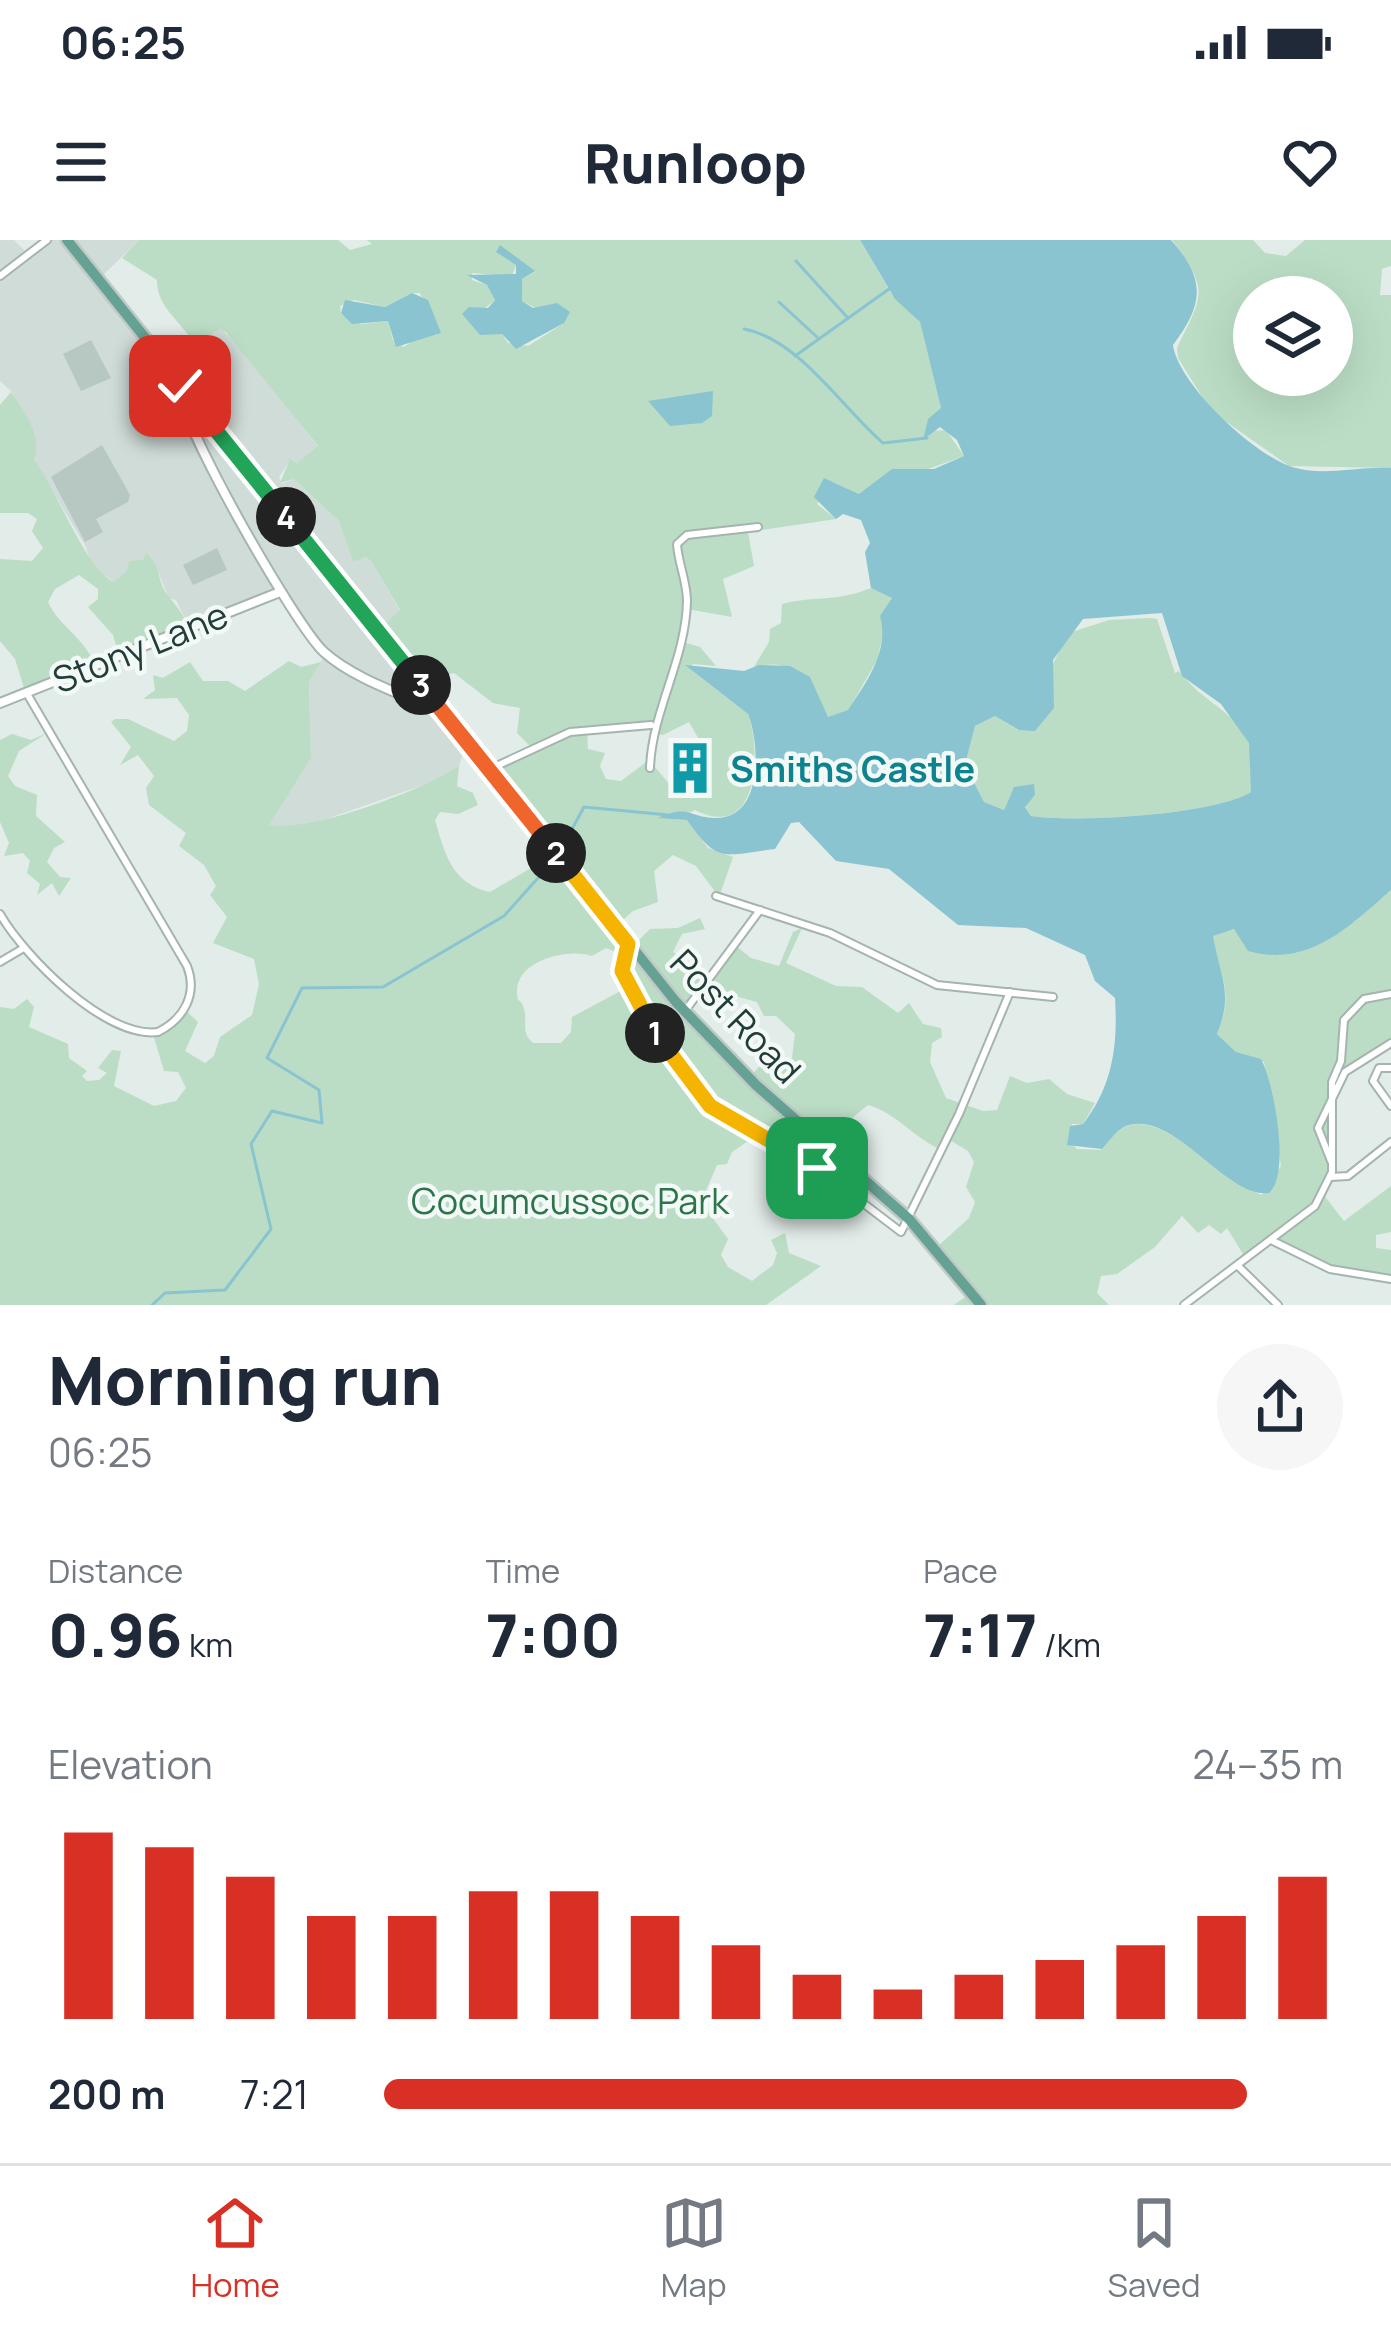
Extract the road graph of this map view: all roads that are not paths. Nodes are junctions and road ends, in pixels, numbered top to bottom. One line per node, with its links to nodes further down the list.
1 (47, 240): 3 (street)
2 (67, 240): 4 (main road, Post Road)
3 (0, 276)
4 (180, 386): 6 (street); 9 (main road, Post Road)
5 (758, 526): 10 (street)
6 (280, 592): 7 (street, Stony Lane); 9 (street)
7 (26, 692): 8 (street, Stony Lane); 17 (street)
8 (0, 703)
9 (445, 713): 12 (main road, Post Road)
10 (652, 724): 11 (street); 12 (street)
11 (650, 768)
12 (490, 769): 16 (main road, Post Road)
13 (716, 896): 14 (street)
14 (760, 910): 19 (street); 22 (street)
15 (0, 914): 17 (street)
16 (628, 944): 22 (main road, Post Road); 29 (street)
17 (22, 949): 18 (street)
18 (0, 962)
19 (1010, 992): 21 (street); 32 (street)
20 (1391, 994): 25 (street)
21 (1053, 997)
22 (685, 1011): 27 (main road, Post Road)
23 (1391, 1043): 25 (street)
24 (1391, 1068): 26 (street)
25 (1332, 1094): 30 (street); 30 (street)
26 (1391, 1106)
27 (799, 1124): 29 (street); 32 (main road, Post Road)
28 (1391, 1142): 31 (street)
29 (779, 1144): 32 (street)
30 (1333, 1165): 31 (street)
31 (1330, 1177): 33 (street)
32 (909, 1219): 36 (main road, Post Road)
33 (1273, 1241): 34 (street); 35 (street)
34 (1238, 1266): 37 (street); 38 (street)
35 (1391, 1279)
36 (981, 1305)
37 (1184, 1305)
38 (1278, 1305)

